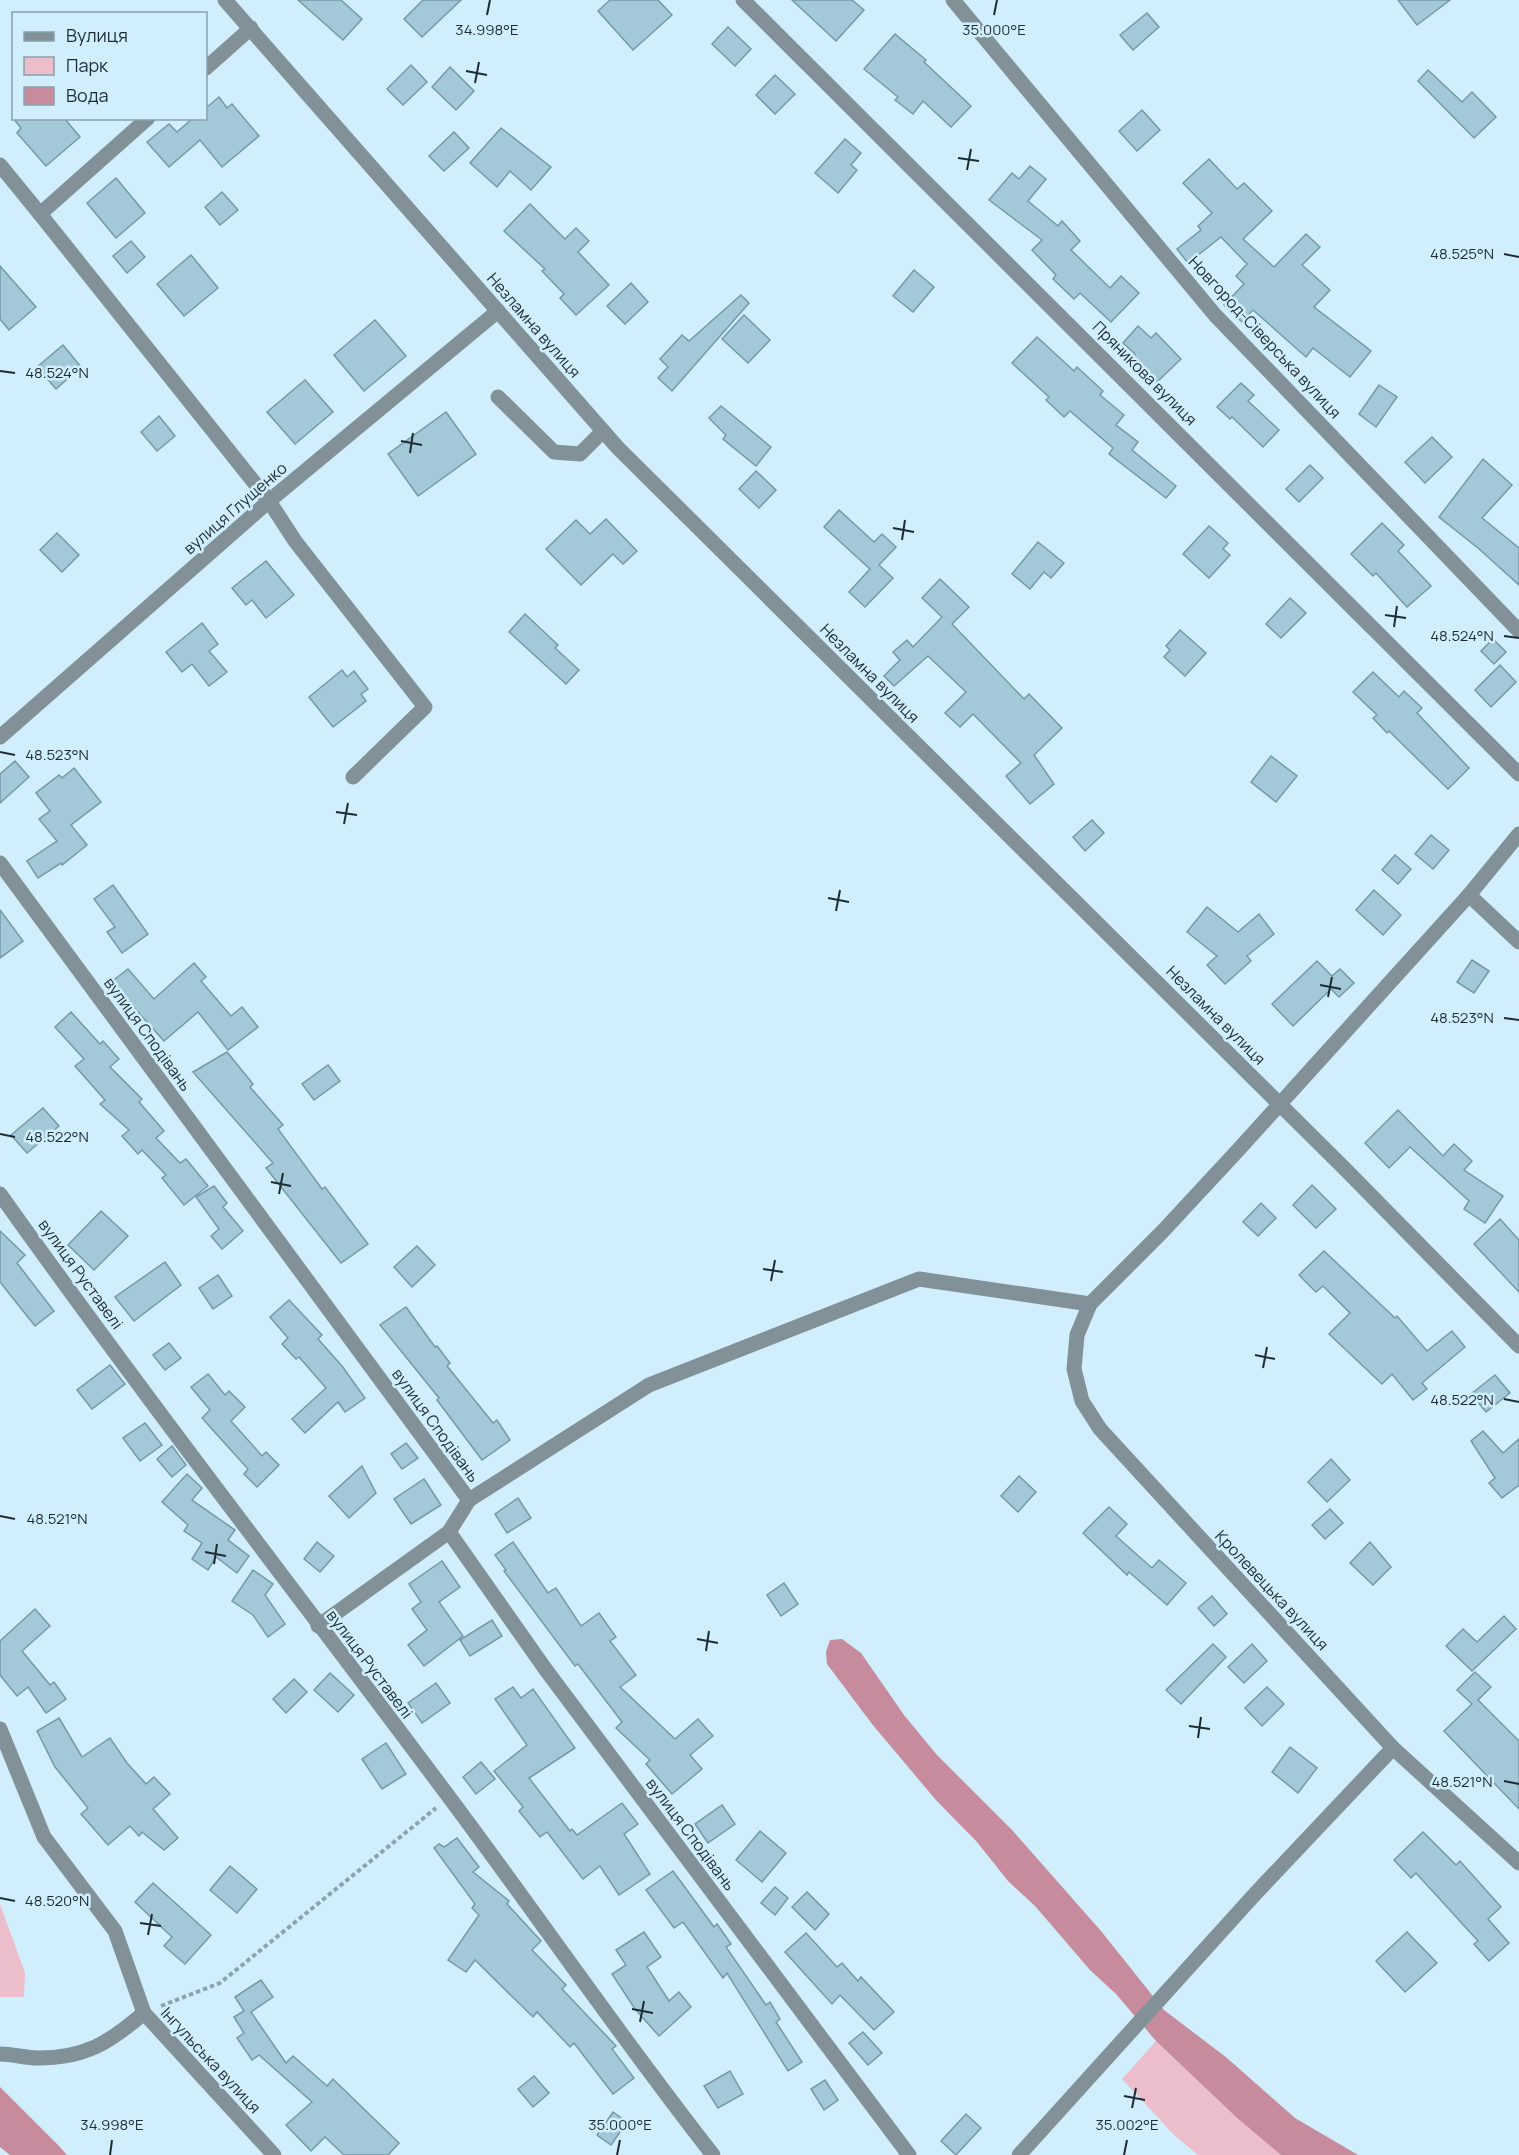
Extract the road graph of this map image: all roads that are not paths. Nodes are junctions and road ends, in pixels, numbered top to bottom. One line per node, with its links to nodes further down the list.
1 (225, 0): 4 (street, Незламна вулиця)
2 (743, 0): 15 (street, Пряникова вулиця)
3 (953, 0): 13 (street, Новгород-Сіверська вулиця)
4 (251, 28): 5 (street); 9 (street, Незламна вулиця)
5 (207, 67)
6 (146, 120): 8 (street)
7 (0, 165): 8 (street)
8 (40, 214): 12 (street)
9 (498, 311): 11 (street, Незламна вулиця); 12 (street, вулиця Глущенко)
10 (498, 397): 11 (street)
11 (603, 431): 21 (street, Незламна вулиця)
12 (269, 501): 14 (street, вулиця Глущенко); 16 (street)
13 (1519, 631)
14 (0, 737)
15 (1519, 774)
16 (353, 777)
17 (1519, 834): 19 (street)
18 (0, 863): 25 (street, вулиця Сподівань)
19 (1469, 895): 20 (street); 21 (street)
20 (1519, 942)
21 (1279, 1104): 23 (street); 24 (street, Незламна вулиця)
22 (0, 1194): 27 (street, вулиця Руставелі)
23 (1090, 1304): 25 (street); 29 (street, Кролевецька вулиця)
24 (1519, 1346)
25 (469, 1500): 26 (street, вулиця Сподівань)
26 (449, 1532): 27 (street); 35 (street, вулиця Сподівань)
27 (318, 1626): 34 (street, вулиця Руставелі)
28 (0, 1729): 31 (street, Інгульська вулиця)
29 (1393, 1748): 30 (street, Кролевецька вулиця); 36 (street)
30 (1519, 1863)
31 (144, 2013): 32 (street); 33 (street, Інгульська вулиця)
32 (3, 2054)
33 (274, 2155)
34 (713, 2155)
35 (909, 2155)
36 (1018, 2155)

